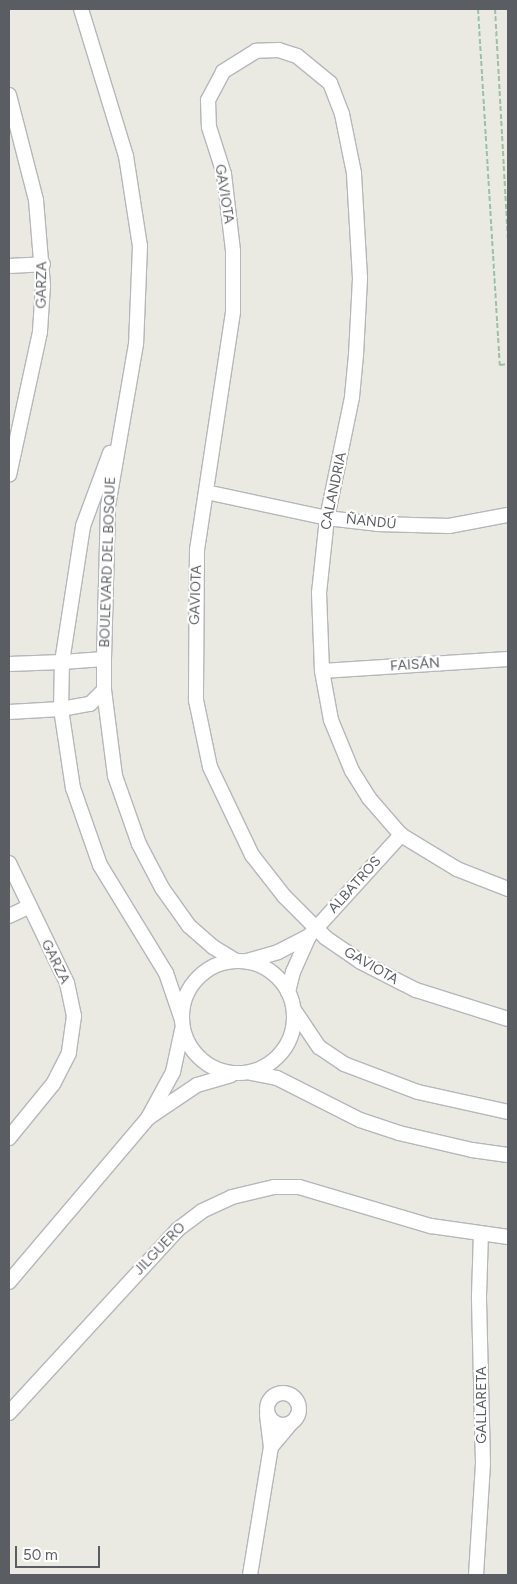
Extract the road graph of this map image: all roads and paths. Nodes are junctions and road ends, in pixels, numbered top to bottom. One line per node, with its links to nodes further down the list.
1 (81, 9): 10 (street, BOULEVARD DEL BOSQUE)
2 (478, 9): 9 (path)
3 (495, 9): 6 (path)
4 (267, 50): 13 (street, GAVIOTA); 15 (street, CALANDRIA)
5 (9, 95): 7 (street, GARZA)
6 (508, 238)
7 (43, 264): 8 (street); 11 (street, GARZA)
8 (9, 266)
9 (508, 364)
10 (117, 437): 16 (street, BOULEVARD DEL BOSQUE); 18 (street, BOULEVARD DEL BOSQUE)
11 (11, 458): 12 (street, GARZA)
12 (9, 476)
13 (206, 492): 15 (street, ÑANDÚ); 29 (street, GAVIOTA)
14 (508, 515): 15 (street, ÑANDÚ)
15 (327, 518): 20 (street, CALANDRIA)
16 (104, 659): 18 (street); 21 (street, BOULEVARD DEL BOSQUE)
17 (508, 659): 20 (street, FAISÁN)
18 (62, 662): 19 (street); 22 (street, BOULEVARD DEL BOSQUE)
19 (9, 664)
20 (322, 672): 24 (street, CALANDRIA)
21 (104, 690): 22 (street); 30 (street)
22 (61, 709): 23 (street); 34 (street)
23 (9, 712)
24 (401, 835): 26 (street, CALANDRIA); 29 (street, ALBATROS)
25 (9, 863): 27 (street, GARZA)
26 (508, 889)
27 (28, 907): 28 (street); 38 (street, GARZA)
28 (9, 916)
29 (312, 932): 30 (street); 31 (street); 33 (street, GAVIOTA)
30 (241, 961): 31 (street); 34 (street)
31 (288, 992): 32 (street)
32 (294, 1010): 35 (street); 36 (street)
33 (508, 1018)
34 (182, 1025): 35 (street); 37 (street)
35 (243, 1073): 37 (street); 39 (street)
36 (508, 1112)
37 (148, 1118): 42 (street)
38 (9, 1138)
39 (508, 1155)
40 (481, 1234): 41 (street, JILGUERO); 43 (street, JILGUERO); 48 (street, GALLARETA)
41 (508, 1236)
42 (9, 1282)
43 (9, 1413)
44 (267, 1414): 45 (street); 45 (street); 46 (street)
45 (291, 1423): 46 (street)
46 (271, 1447): 47 (street)
47 (250, 1575)
48 (476, 1575)

